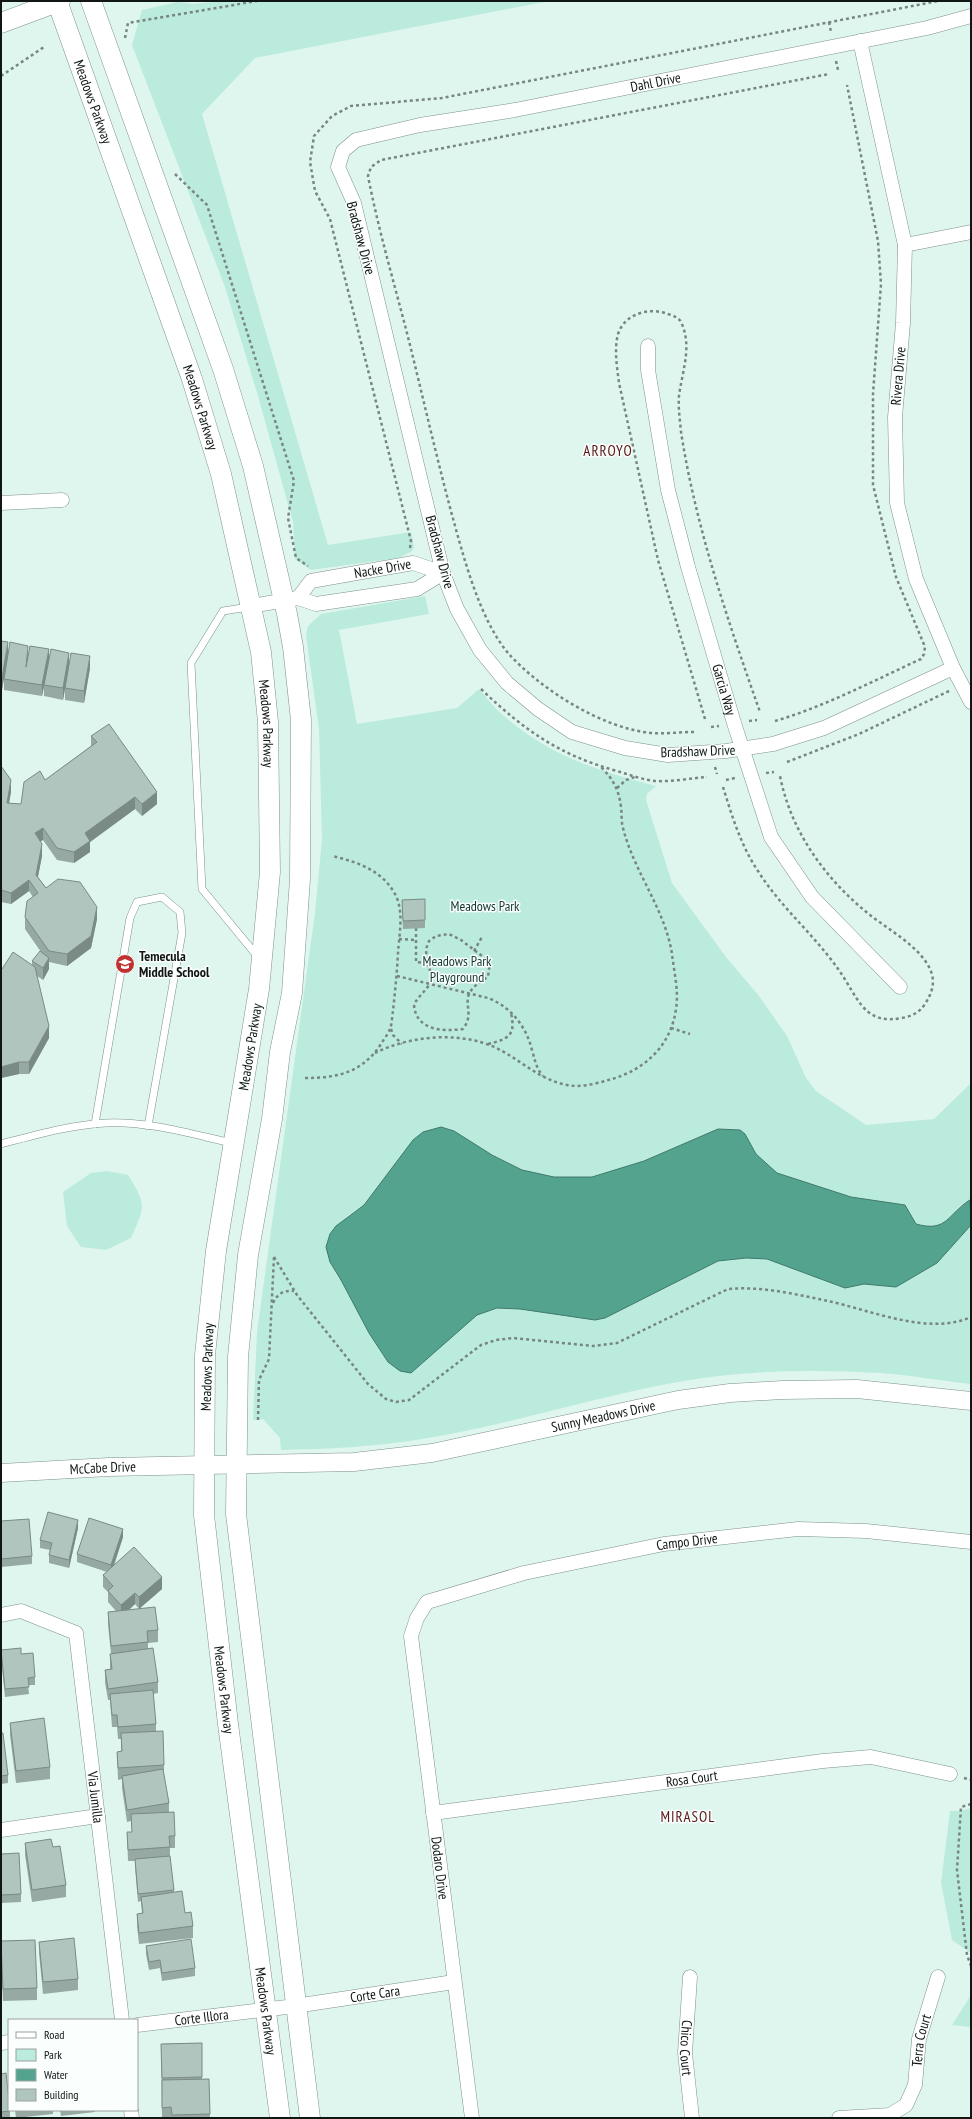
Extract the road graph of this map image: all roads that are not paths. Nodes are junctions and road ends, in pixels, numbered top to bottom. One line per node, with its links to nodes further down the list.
1 (58, 1): 4 (main road); 14 (main road, Meadows Parkway)
2 (91, 1): 13 (main road, Meadows Parkway)
3 (971, 16): 5 (street, Dahl Drive)
4 (1, 23)
5 (860, 41): 6 (street, Dahl Drive); 8 (street, Rivera Drive)
6 (343, 151): 12 (street, Bradshaw Drive)
7 (971, 232): 8 (street)
8 (905, 245): 15 (street, Rivera Drive)
9 (648, 346): 17 (street, Garcia Way)
10 (62, 500): 11 (street)
11 (1, 503)
12 (443, 573): 13 (street, Nacke Drive); 13 (street, Nacke Drive); 17 (street, Bradshaw Drive)
13 (291, 600): 14 (street); 25 (main road, Meadows Parkway)
14 (251, 606): 18 (main road, Meadows Parkway); 18 (lane)
15 (953, 668): 16 (street, Rivera Drive); 17 (street, Bradshaw Drive)
16 (971, 702)
17 (743, 749): 19 (street, Garcia Way)
18 (262, 963): 22 (main road, Meadows Parkway)
19 (900, 987)
20 (95, 1124): 21 (lane); 21 (lane); 23 (lane)
21 (148, 1126): 22 (lane)
22 (235, 1143): 26 (main road, Meadows Parkway)
23 (1, 1144)
24 (971, 1401): 25 (street, Sunny Meadows Drive)
25 (237, 1464): 26 (street, Sunny Meadows Drive); 38 (main road, Meadows Parkway)
26 (205, 1465): 27 (street, McCabe Drive); 39 (main road, Meadows Parkway)
27 (1, 1473)
28 (971, 1542): 30 (street, Campo Drive)
29 (1, 1615): 33 (street, Via Jumilla)
30 (416, 1618): 32 (street, Dodaro Drive)
31 (950, 1774): 32 (street, Rosa Court)
32 (433, 1813): 37 (street, Dodaro Drive)
33 (98, 1816): 34 (street); 40 (street, Via Jumilla)
34 (1, 1830)
35 (690, 1977): 45 (street, Chico Court)
36 (938, 1977): 46 (street, Terra Court)
37 (454, 1982): 38 (street, Corte Cara); 44 (street, Dodaro Drive)
38 (295, 2006): 39 (street, Corte Cara); 43 (main road, Meadows Parkway)
39 (266, 2010): 41 (street, Corte Illora); 42 (main road, Meadows Parkway)
40 (122, 2019)
41 (138, 2025)
42 (280, 2118)
43 (310, 2118)
44 (472, 2118)
45 (692, 2118)
46 (839, 2118)

